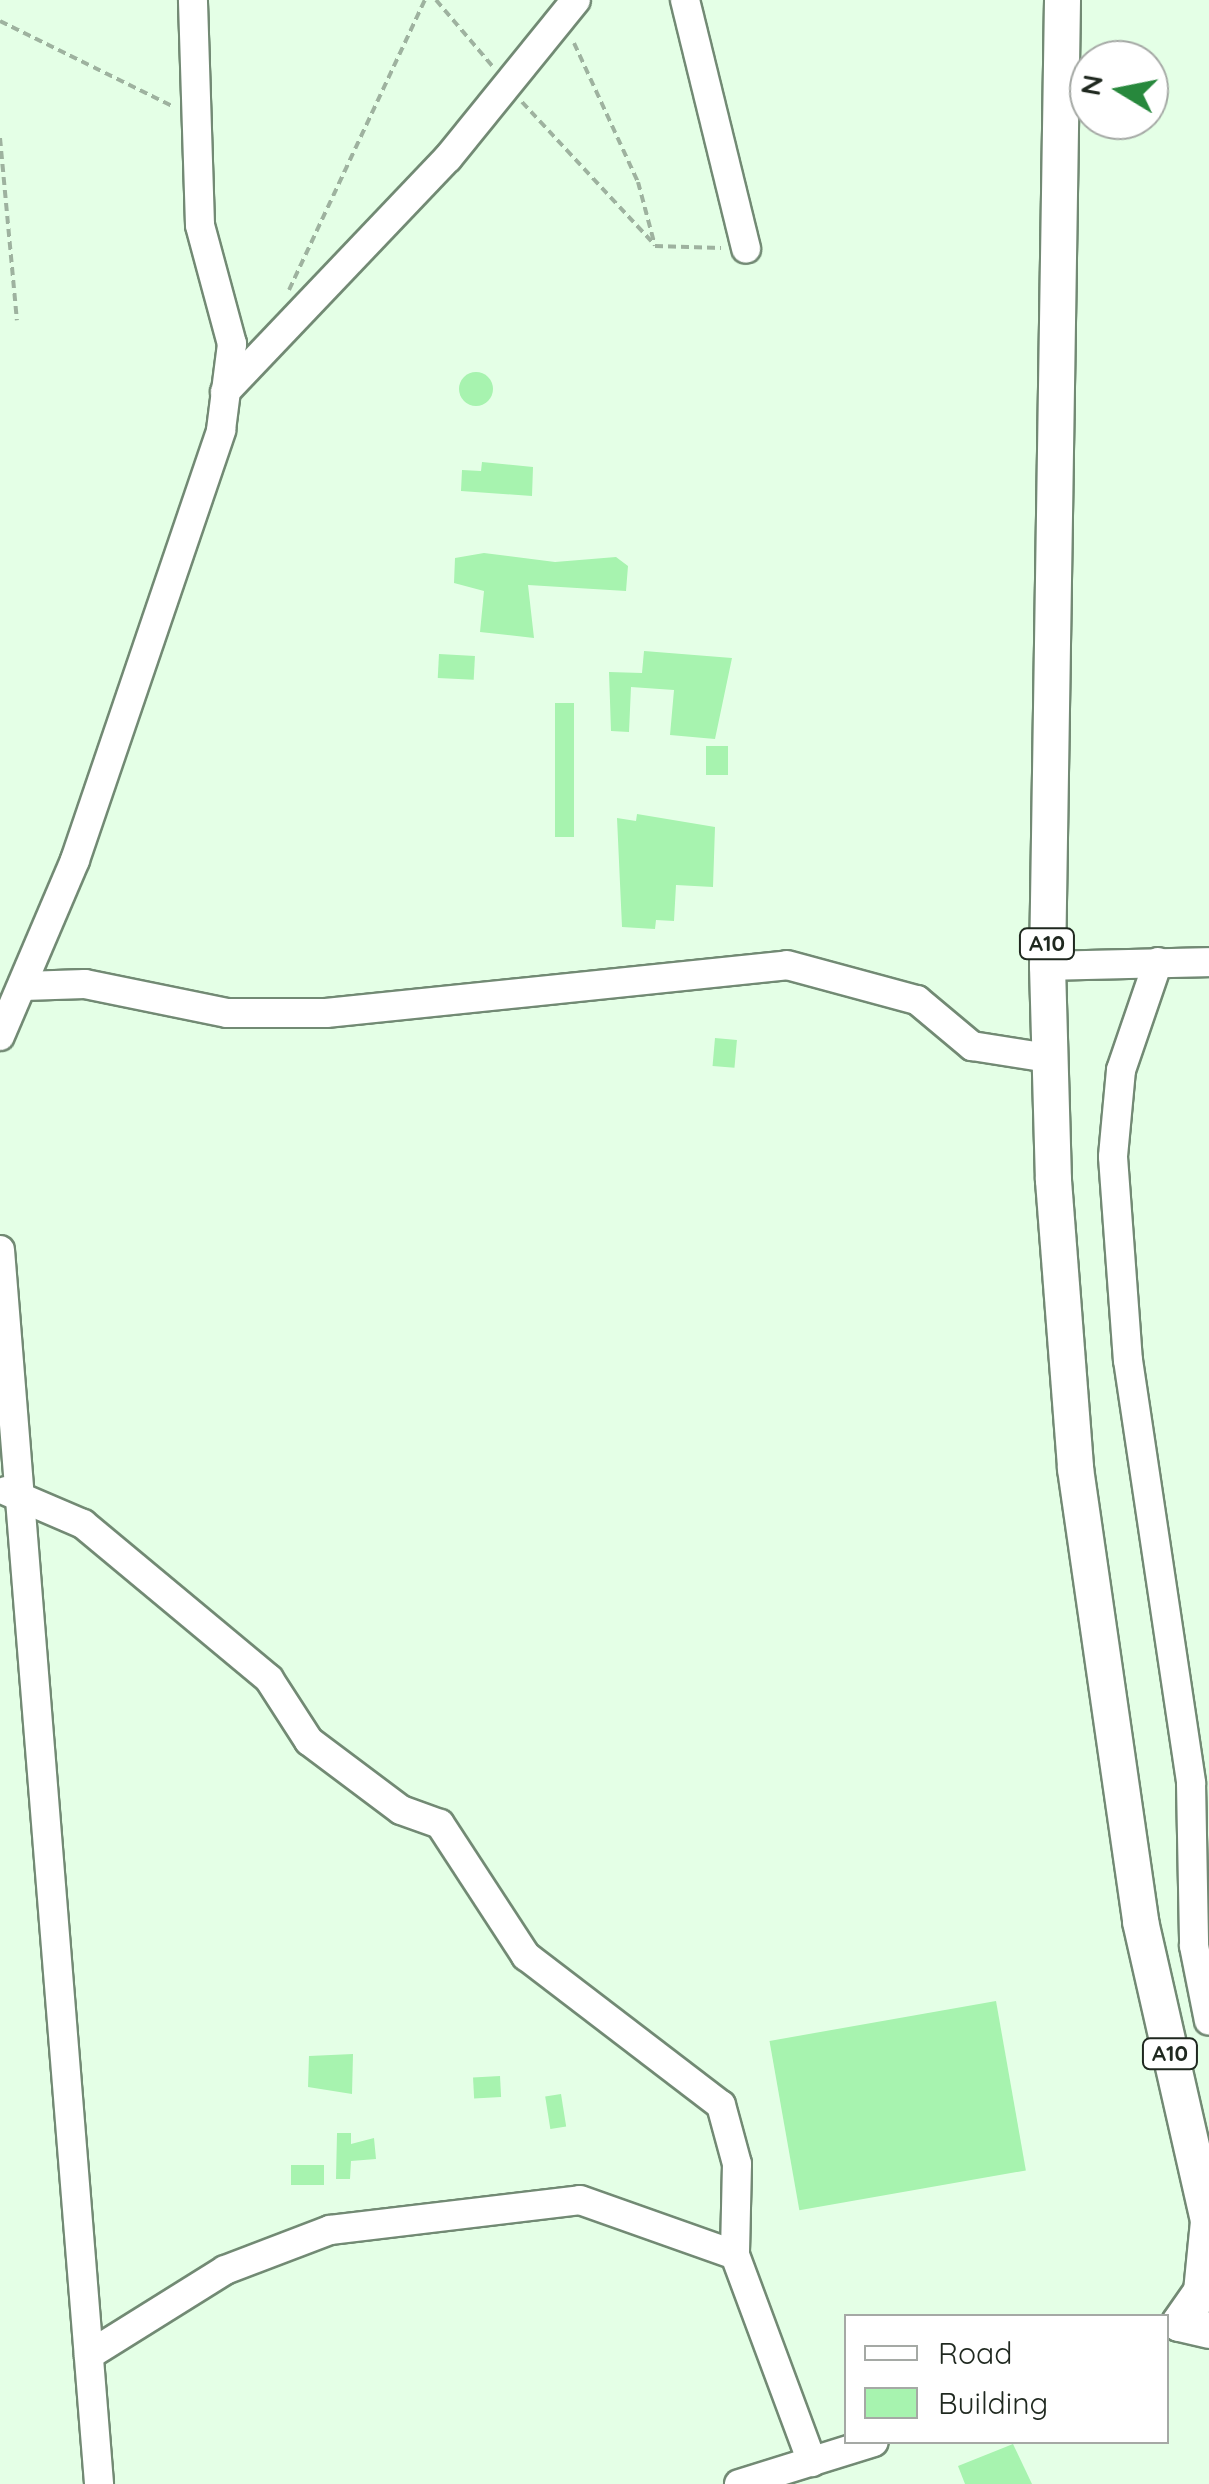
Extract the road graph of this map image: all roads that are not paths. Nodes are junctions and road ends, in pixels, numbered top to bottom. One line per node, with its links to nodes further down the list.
1 (193, 0): 6 (street)
2 (685, 0): 5 (street)
3 (1062, 0): 9 (main road, A10)
4 (569, 9): 6 (street)
5 (746, 249)
6 (226, 392): 10 (street)
7 (1158, 962): 8 (street); 9 (street); 16 (street)
8 (1209, 962)
9 (1047, 966): 12 (main road, A10)
10 (24, 986): 11 (street); 12 (street)
11 (1, 1034)
12 (1048, 1058): 15 (main road, A10)
13 (0, 1250): 14 (street)
14 (10, 1491): 19 (street); 21 (street)
15 (1139, 1883): 17 (main road, A10); 18 (main road, A10)
16 (1209, 2020)
17 (1209, 2148)
18 (1208, 2223): 20 (main road)
19 (735, 2255): 21 (street); 23 (street)
20 (1191, 2324)
21 (89, 2355): 24 (street)
22 (868, 2444): 23 (street)
23 (812, 2462): 25 (street)
24 (99, 2484)
25 (738, 2484)

